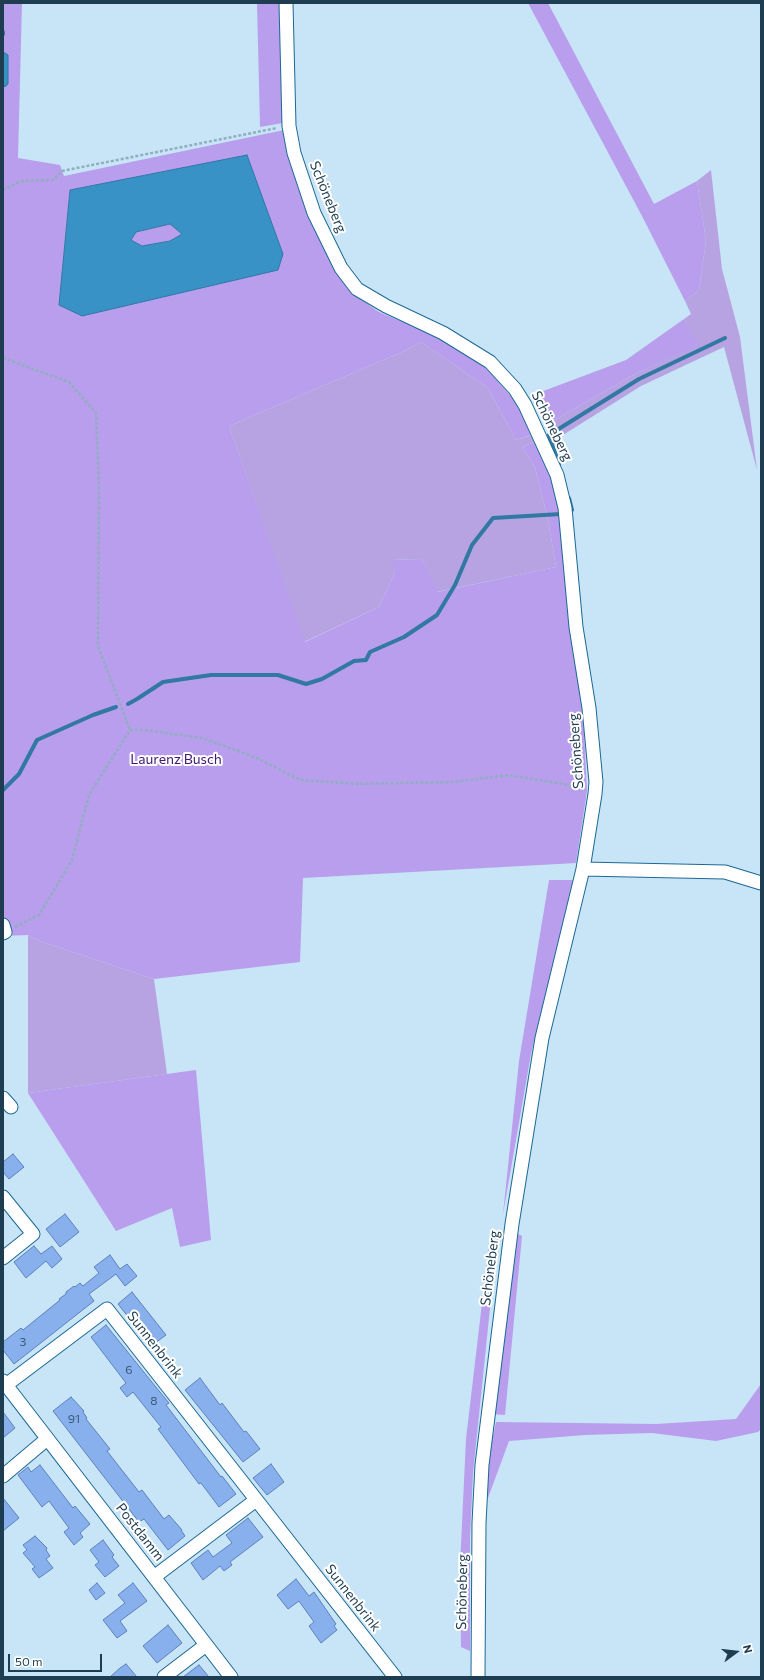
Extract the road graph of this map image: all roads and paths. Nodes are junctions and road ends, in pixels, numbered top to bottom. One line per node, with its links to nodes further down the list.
1 (286, 3): 2 (street, Schöneberg)
2 (289, 126): 3 (path); 6 (street, Schöneberg)
3 (3, 190)
4 (3, 358): 5 (path)
5 (130, 730): 6 (path); 9 (path)
6 (595, 794): 7 (street, Schöneberg)
7 (583, 868): 8 (street); 21 (street, Schöneberg)
8 (761, 883)
9 (4, 930)
10 (3, 1197): 11 (street)
11 (3, 1258)
12 (5, 1383): 13 (street, Postdamm); 15 (street, Sunnenbrink)
13 (47, 1439): 14 (street); 16 (street, Postdamm)
14 (3, 1476)
15 (256, 1500): 16 (street); 20 (street, Sunnenbrink)
16 (154, 1577): 17 (street, Postdamm)
17 (206, 1645): 18 (street); 19 (street, Postdamm)
18 (164, 1677)
19 (231, 1677)
20 (395, 1677)
21 (478, 1677)

